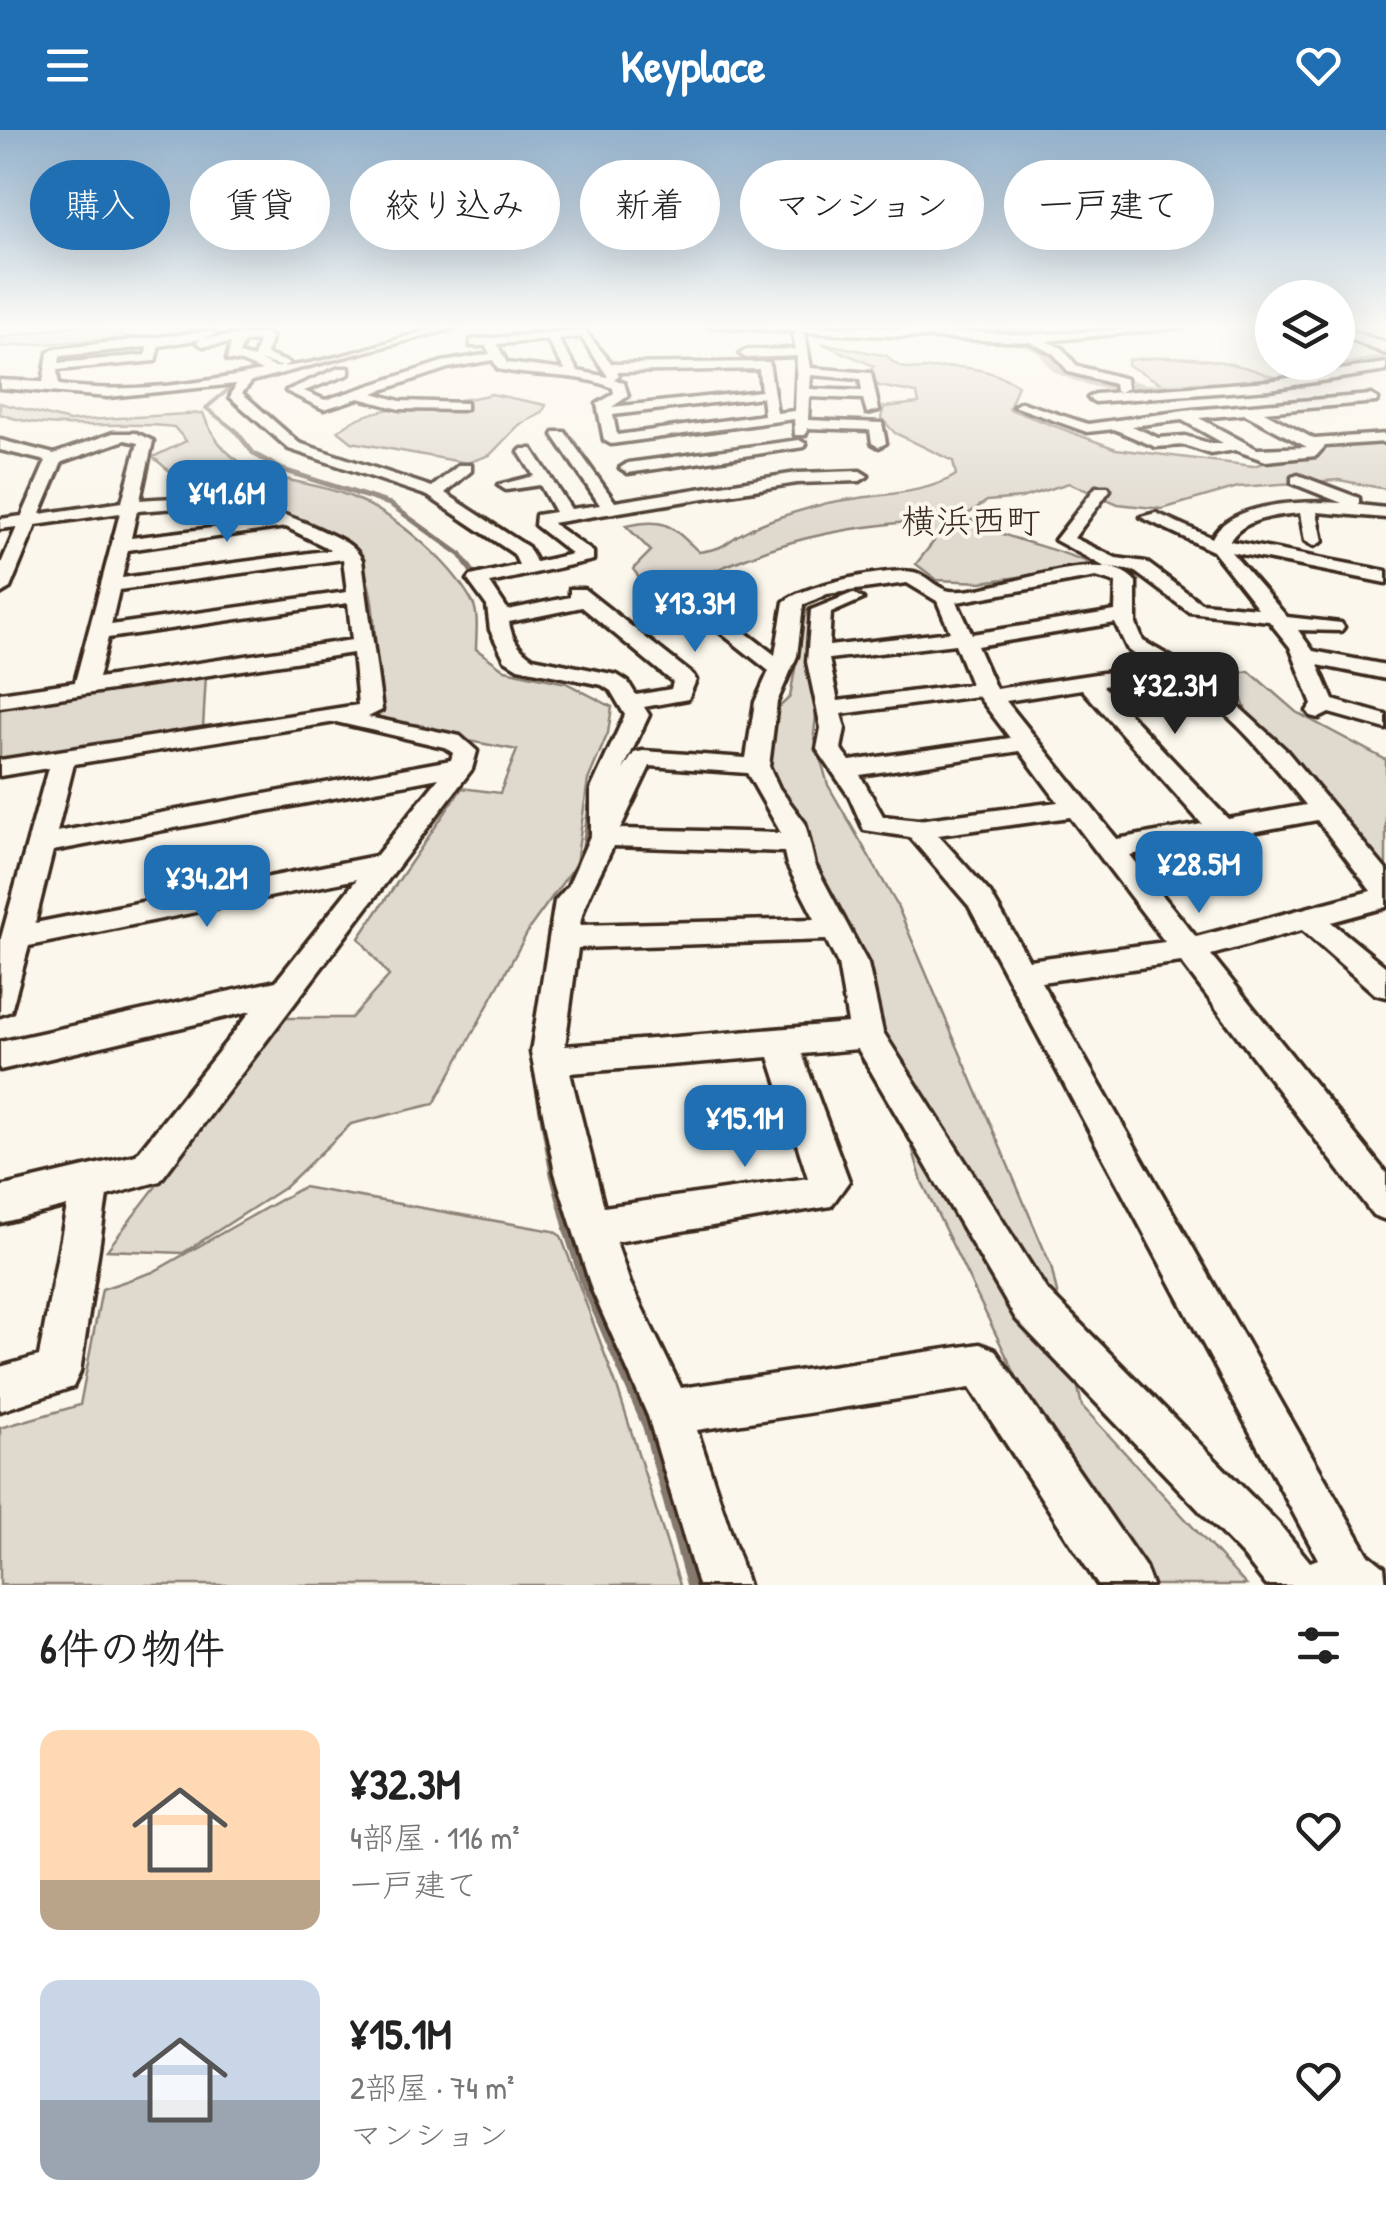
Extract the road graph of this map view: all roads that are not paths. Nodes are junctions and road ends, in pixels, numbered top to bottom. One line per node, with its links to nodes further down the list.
1 (803, 393): 34 (street)
2 (176, 394): 18 (street); 28 (street)
3 (235, 394): 56 (street)
4 (301, 394): 24 (street)
5 (355, 394): 24 (street)
6 (360, 394): 22 (street)
7 (410, 394): 22 (street)
8 (621, 394): 31 (street)
9 (699, 394): 21 (street)
10 (730, 394): 21 (street)
11 (768, 394): 33 (street)
12 (809, 394): 13 (street)
13 (869, 394)
14 (1086, 394): 19 (street)
15 (1157, 394): 19 (street)
16 (1225, 394): 29 (street)
17 (1361, 394): 20 (street)
18 (200, 398)
19 (1095, 398): 35 (street)
20 (1371, 399): 23 (street); 27 (street)
21 (698, 401): 31 (street)
22 (386, 402): 25 (street)
23 (1309, 404): 29 (street); 39 (street)
24 (324, 405): 30 (street)
25 (462, 406)
26 (1021, 406): 36 (street)
27 (1386, 406)
28 (82, 407)
29 (1250, 409): 32 (street); 44 (street)
30 (345, 412)
31 (606, 412): 37 (street)
32 (1184, 414): 35 (street); 43 (street)
33 (771, 418): 34 (street); 37 (street)
34 (801, 419): 40 (street); 41 (street)
35 (1141, 420): 36 (street)
36 (1114, 423): 43 (street)
37 (686, 430): 46 (street)
38 (560, 435): 58 (street)
39 (1382, 438): 44 (street)
40 (878, 443)
41 (800, 444): 46 (street); 51 (street)
42 (0, 445): 47 (street)
43 (1238, 445): 44 (street)
44 (1318, 447)
45 (527, 452): 52 (street)
46 (712, 456): 49 (street)
47 (56, 459): 57 (street); 63 (street)
48 (465, 468): 56 (street)
49 (628, 468)
50 (860, 476): 51 (street)
51 (797, 478): 58 (street)
52 (544, 480): 54 (street); 61 (street)
53 (1298, 480): 60 (street)
54 (506, 485)
55 (1102, 490): 72 (street)
56 (434, 493): 73 (street)
57 (131, 508): 63 (street); 64 (street); 67 (street)
58 (611, 508): 61 (street)
59 (1308, 508): 60 (street); 66 (street); 68 (street)
60 (1384, 513)
61 (566, 515): 73 (street)
62 (1150, 517): 68 (street)
63 (28, 521): 65 (street); 77 (street)
64 (292, 523): 67 (street); 70 (street)
65 (0, 524)
66 (1314, 542)
67 (122, 545): 76 (street)
68 (1220, 546): 71 (street); 83 (street)
69 (1136, 551): 72 (street)
70 (350, 554): 76 (street); 79 (street)
71 (1335, 566): 74 (street); 75 (street)
72 (1106, 567): 78 (street); 80 (street); 83 (street)
73 (529, 568): 82 (street)
74 (1248, 569)
75 (1386, 577)
76 (112, 586): 85 (street)
77 (0, 588)
78 (934, 591): 86 (street); 88 (street); 91 (street)
79 (357, 596): 85 (street); 87 (street)
80 (1127, 615): 86 (street); 90 (street)
81 (713, 616): 91 (street)
82 (498, 618): 97 (street); 97 (street)
83 (1281, 620): 84 (street); 89 (street)
84 (1334, 627)
85 (100, 633): 94 (street)
86 (963, 640): 88 (street); 95 (street)
87 (362, 645): 94 (street); 99 (street)
88 (818, 654): 98 (street)
89 (1304, 656): 92 (street); 100 (street)
90 (1170, 669): 93 (street); 108 (street)
91 (780, 670): 104 (street)
92 (1386, 672)
93 (1088, 682): 95 (street); 110 (street)
94 (85, 687): 96 (street)
95 (987, 693): 98 (street); 101 (street)
96 (0, 700)
97 (632, 703): 111 (street)
98 (828, 709): 106 (street)
99 (320, 715): 102 (street); 103 (street)
100 (1386, 722)
101 (1026, 743): 106 (street); 107 (street)
102 (62, 758): 105 (street); 113 (street)
103 (461, 766): 113 (street); 115 (street)
104 (756, 766): 111 (street); 112 (street)
105 (0, 768)
106 (842, 770): 109 (street)
107 (1077, 808): 109 (street); 114 (street)
108 (1324, 810): 110 (street); 116 (street)
109 (918, 829): 122 (street)
110 (1222, 829): 114 (street)
111 (604, 838): 112 (street); 119 (street)
112 (796, 843): 118 (street)
113 (40, 844): 120 (street)
114 (1110, 850): 121 (street)
115 (385, 864): 120 (street); 123 (street)
116 (1386, 893): 117 (street)
117 (1307, 918): 121 (street); 124 (street)
118 (837, 929): 119 (street); 126 (street)
119 (564, 937): 129 (street)
120 (16, 938): 125 (street)
121 (1188, 950): 122 (street); 131 (street)
122 (1020, 973): 136 (street)
123 (286, 991): 128 (street); 130 (street)
124 (1384, 992)
125 (0, 1002)
126 (867, 1035): 127 (street); 139 (street)
127 (782, 1042): 129 (street); 133 (street)
128 (0, 1056)
129 (549, 1061): 133 (street)
130 (90, 1183): 132 (street); 134 (street)
131 (1386, 1202)
132 (0, 1206)
133 (591, 1227): 135 (street)
134 (0, 1389)
135 (670, 1412): 137 (street); 138 (street)
136 (1343, 1580)
137 (723, 1585)
138 (1127, 1585)
139 (1297, 1585)

